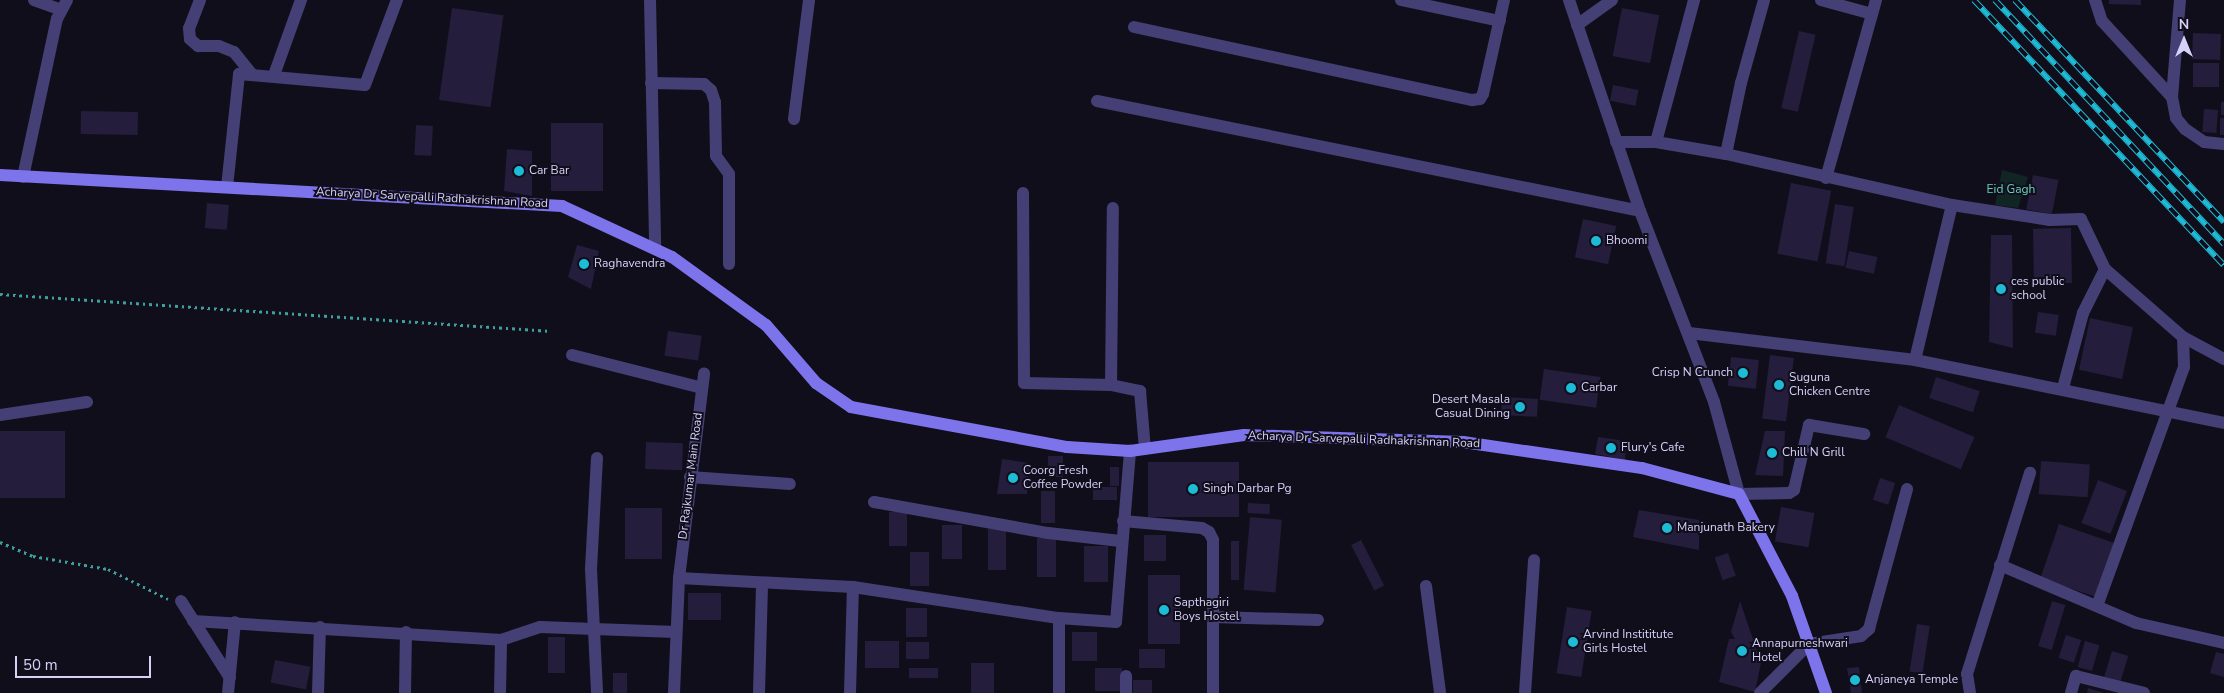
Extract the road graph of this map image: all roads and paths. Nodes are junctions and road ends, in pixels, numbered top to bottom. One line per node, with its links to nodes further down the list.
1 (34, 0): 17 (street)
2 (200, 0): 22 (street)
3 (301, 0): 23 (street)
4 (397, 0): 23 (street)
5 (650, 0): 24 (street)
6 (809, 0): 27 (street)
7 (1401, 0): 19 (street)
8 (1504, 0): 19 (street)
9 (1569, 0): 20 (street)
10 (1612, 0): 20 (street)
11 (1694, 0): 29 (street)
12 (1764, 0): 31 (street)
13 (1821, 0): 18 (street)
14 (1876, 0): 18 (street)
15 (2095, 0): 25 (street)
16 (2180, 0): 25 (street)
17 (64, 5): 33 (street)
18 (1872, 14): 34 (street)
19 (1500, 21): 21 (street)
20 (1577, 25): 28 (street)
21 (1134, 27)
22 (252, 74): 23 (street); 35 (street)
23 (274, 75)
24 (652, 83): 40 (street); 41 (street)
25 (2172, 97): 30 (street)
26 (1097, 101): 39 (street)
27 (794, 119)
28 (1616, 142): 29 (street); 39 (street)
29 (1656, 142): 31 (street)
30 (2224, 144)
31 (1726, 154): 34 (street)
32 (0, 176): 33 (street, Acharya Dr Sarvepalli Radhakrishnan Road)
33 (23, 177): 35 (street, Acharya Dr Sarvepalli Radhakrishnan Road)
34 (1826, 178): 37 (street)
35 (226, 187): 40 (street, Acharya Dr Sarvepalli Radhakrishnan Road)
36 (1023, 193): 51 (street)
37 (1952, 205): 42 (street); 49 (street)
38 (1114, 208): 51 (street)
39 (1640, 211): 45 (street)
40 (655, 248): 60 (street, Acharya Dr Sarvepalli Radhakrishnan Road)
41 (729, 264)
42 (2105, 269): 46 (street); 53 (street)
43 (0, 294): 44 (path)
44 (551, 331)
45 (1689, 333): 49 (street); 66 (street)
46 (2183, 337): 48 (street); 55 (street)
47 (572, 355): 52 (street)
48 (2224, 359)
49 (1915, 360): 53 (street)
50 (704, 374): 52 (street, Dr Rajkumar Main Road)
51 (1111, 385): 59 (street)
52 (702, 388): 63 (street, Dr Rajkumar Main Road)
53 (2063, 388): 55 (street)
54 (87, 402): 56 (street)
55 (2170, 409): 57 (street); 78 (street)
56 (0, 415)
57 (2224, 423)
58 (1864, 434): 66 (street)
59 (1146, 449): 60 (street, Acharya Dr Sarvepalli Radhakrishnan Road); 66 (street, Acharya Dr Sarvepalli Radhakrishnan Road)
60 (1130, 452): 68 (street)
61 (596, 458): 85 (street)
62 (2030, 473): 72 (street)
63 (690, 477): 64 (street); 73 (street, Dr Rajkumar Main Road)
64 (790, 484)
65 (1908, 489): 90 (street)
66 (1739, 494): 90 (street)
67 (874, 502): 69 (street)
68 (1123, 521): 69 (street); 79 (street)
69 (1122, 541): 80 (street)
70 (0, 542): 77 (path)
71 (1534, 560): 105 (street)
72 (2000, 565): 78 (street); 108 (street)
73 (679, 578): 74 (street); 87 (street, Dr Rajkumar Main Road)
74 (762, 583): 76 (street); 99 (street)
75 (1426, 586): 104 (street)
76 (853, 587): 80 (street); 100 (street)
77 (180, 601): 82 (street)
78 (2097, 606): 89 (street)
79 (1213, 617): 81 (street); 103 (street)
80 (1059, 618): 101 (street)
81 (1318, 620)
82 (193, 621): 83 (street); 92 (street)
83 (235, 622): 84 (street); 92 (street)
84 (320, 627): 86 (street); 94 (street)
85 (594, 627): 87 (street); 88 (street); 97 (street)
86 (406, 632): 88 (street); 95 (street)
87 (676, 632): 98 (street, Dr Rajkumar Main Road)
88 (501, 640): 96 (street)
89 (2224, 643)
90 (1809, 644): 106 (street); 107 (street)
91 (1126, 676): 102 (street)
92 (230, 678): 93 (street)
93 (228, 693)
94 (318, 693)
95 (405, 693)
96 (500, 693)
97 (598, 693)
98 (674, 693)
99 (759, 693)
100 (850, 693)
101 (1059, 693)
102 (1126, 693)
103 (1213, 693)
104 (1440, 693)
105 (1525, 693)
106 (1760, 693)
107 (1826, 693)
108 (1970, 693)
109 (2071, 693): 110 (street)
110 (2144, 693)

